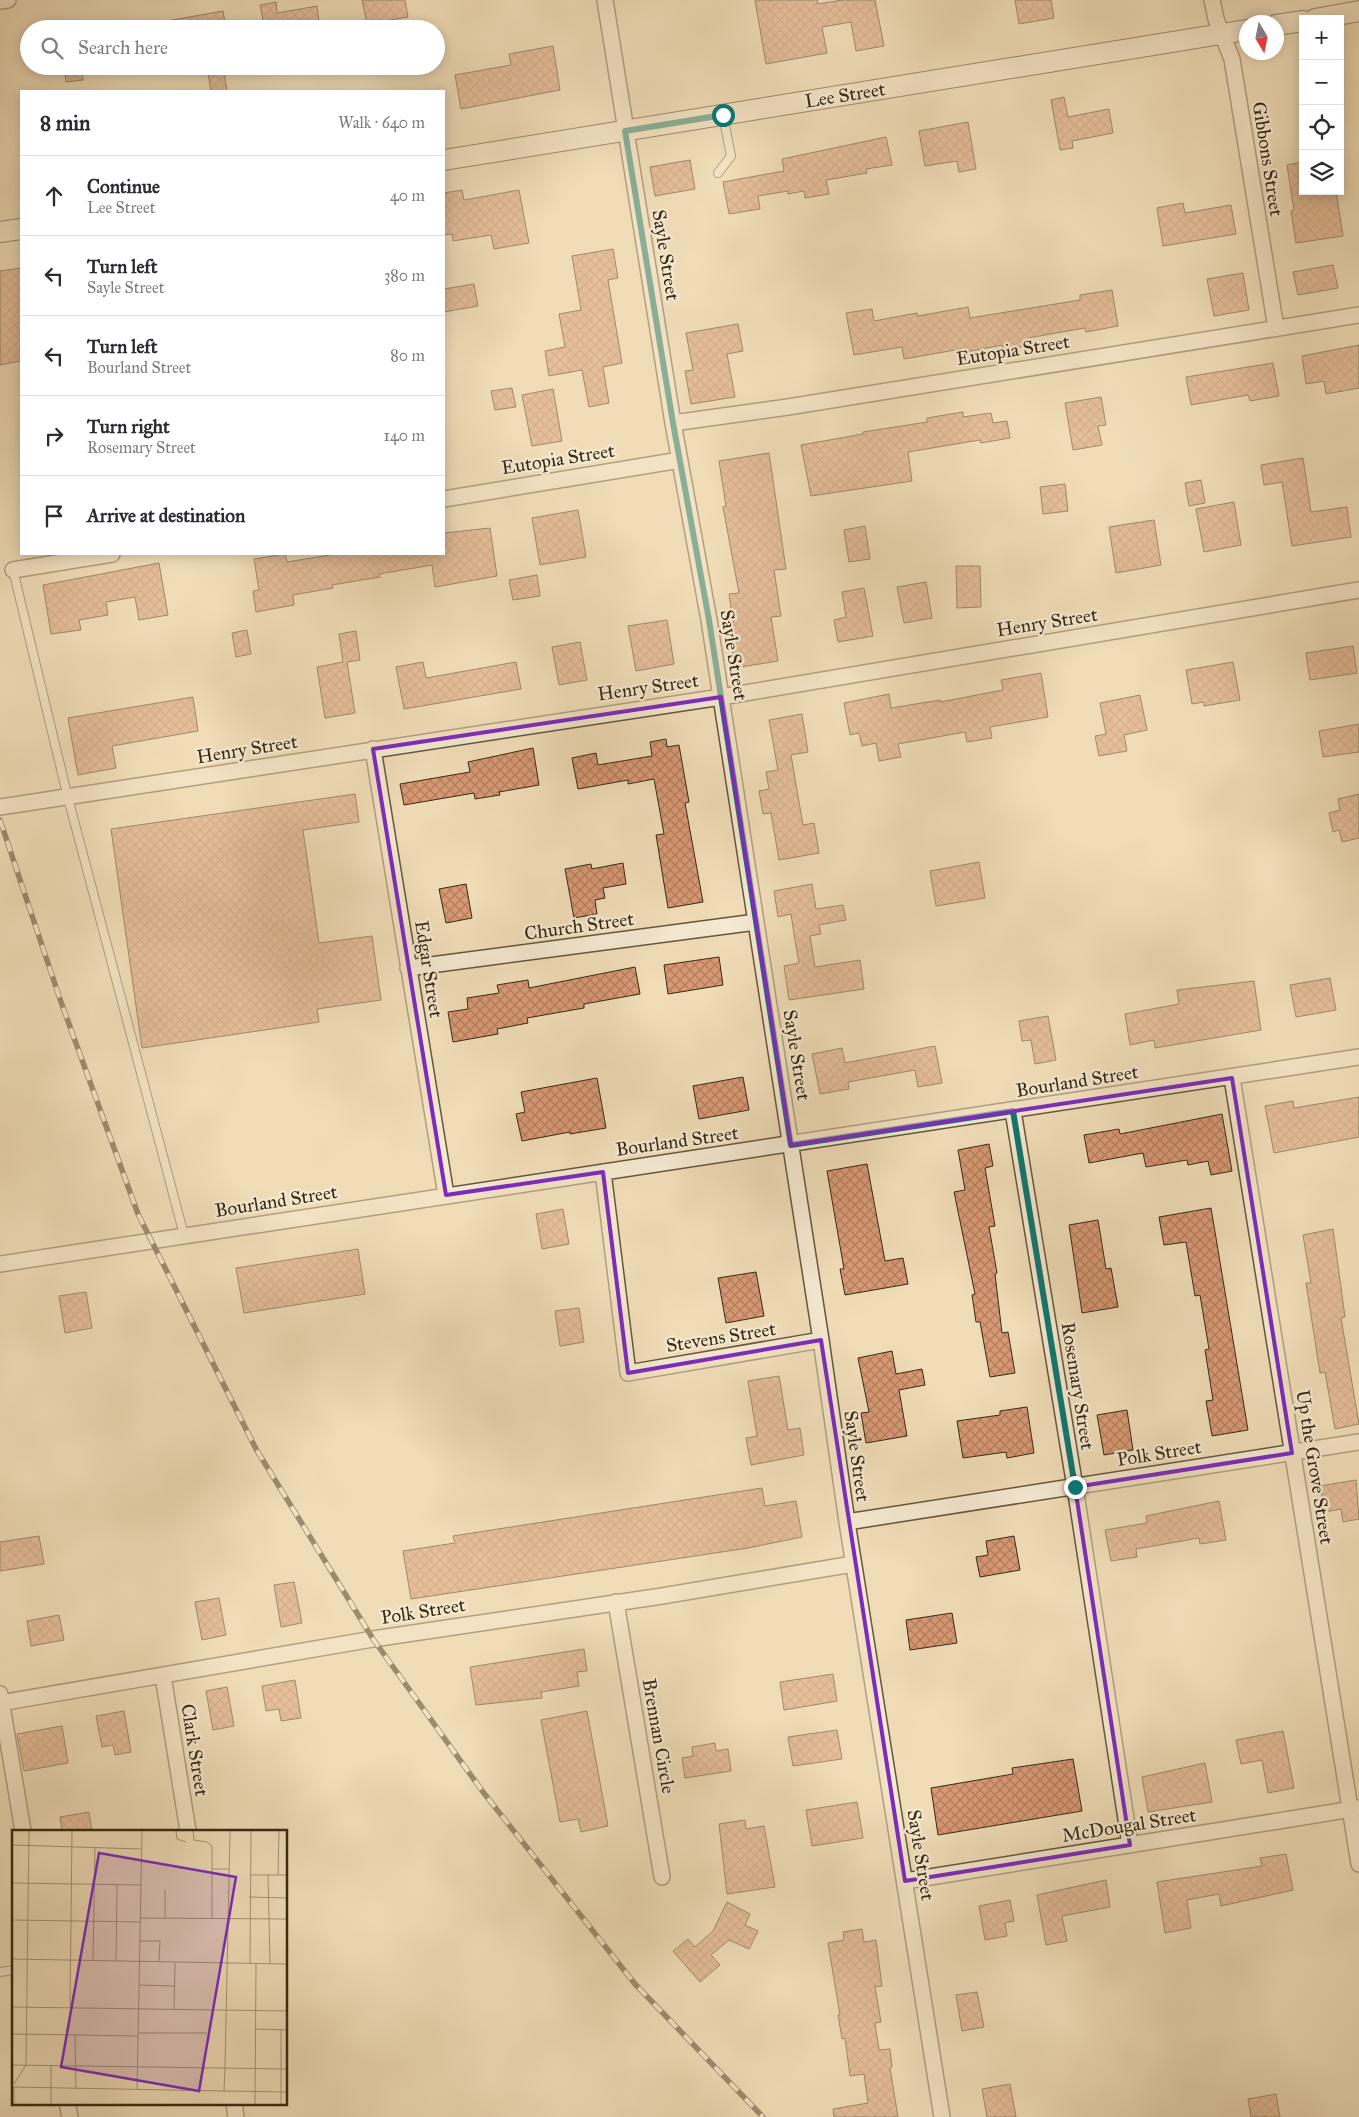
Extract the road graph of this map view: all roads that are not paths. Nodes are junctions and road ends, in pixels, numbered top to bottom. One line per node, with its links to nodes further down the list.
1 (8, 0): 4 (street)
2 (605, 0): 12 (street, Sayle Street)
3 (1212, 0): 10 (street, Gibbons Street)
4 (0, 1)
5 (1359, 11): 6 (main road)
6 (1337, 15)
7 (1299, 22): 8 (main road)
8 (1284, 24)
9 (1239, 31): 10 (main road, Lee Street)
10 (1223, 34): 11 (main road, Lee Street); 18 (street, Gibbons Street)
11 (723, 115): 12 (main road, Lee Street); 14 (lane)
12 (625, 131): 13 (main road, Lee Street); 19 (street, Sayle Street)
13 (445, 160)
14 (718, 173)
15 (20, 228): 16 (main road)
16 (0, 232)
17 (1359, 315): 18 (street, Eutopia Street)
18 (1276, 328): 19 (street, Eutopia Street)
19 (673, 423): 20 (street, Sayle Street)
20 (680, 460): 21 (street, Eutopia Street); 25 (street, Sayle Street)
21 (445, 498)
22 (106, 555): 23 (street)
23 (13, 570): 27 (lane)
24 (1359, 590): 25 (street, Henry Street)
25 (721, 697): 26 (street, Henry Street); 29 (street, Sayle Street)
26 (373, 749): 27 (street, Henry Street); 30 (street, Edgar Street)
27 (68, 798): 28 (street, Henry Street); 37 (lane)
28 (0, 807)
29 (756, 922): 30 (street, Church Street); 34 (street, Sayle Street)
30 (408, 968): 36 (street, Edgar Street)
31 (1359, 1057): 32 (street, Bourland Street)
32 (1232, 1078): 33 (street, Bourland Street); 41 (street, Up the Grove Street)
33 (1013, 1111): 34 (street, Bourland Street); 42 (street, Rosemary Street)
34 (791, 1145): 35 (street, Bourland Street); 39 (street, Sayle Street)
35 (603, 1172): 36 (street, Bourland Street); 39 (street, Stevens Street)
36 (446, 1195): 37 (street, Bourland Street)
37 (184, 1235): 38 (street, Bourland Street)
38 (0, 1264)
39 (821, 1340): 43 (street, Sayle Street)
40 (1359, 1442): 41 (street, Polk Street)
41 (1292, 1453): 42 (street, Polk Street); 48 (street, Up the Grove Street)
42 (1075, 1487): 43 (street, Polk Street); 51 (street, Rosemary Street)
43 (847, 1522): 44 (street, Sayle Street)
44 (853, 1564): 45 (street, Polk Street); 54 (street, Sayle Street)
45 (616, 1602): 46 (street, Polk Street); 53 (street, Brennan Circle)
46 (163, 1676): 47 (street, Polk Street); 50 (street, Clark Street)
47 (1, 1699): 49 (street)
48 (1355, 1809): 51 (street, McDougal Street); 52 (street, Up the Grove Street)
49 (23, 1830)
50 (188, 1830)
51 (1130, 1845): 54 (street, McDougal Street)
52 (1359, 1864)
53 (662, 1877)
54 (905, 1881): 59 (street, Sayle Street)
55 (67, 2104): 57 (street)
56 (234, 2104): 58 (street)
57 (70, 2117)
58 (236, 2117)
59 (942, 2117)

